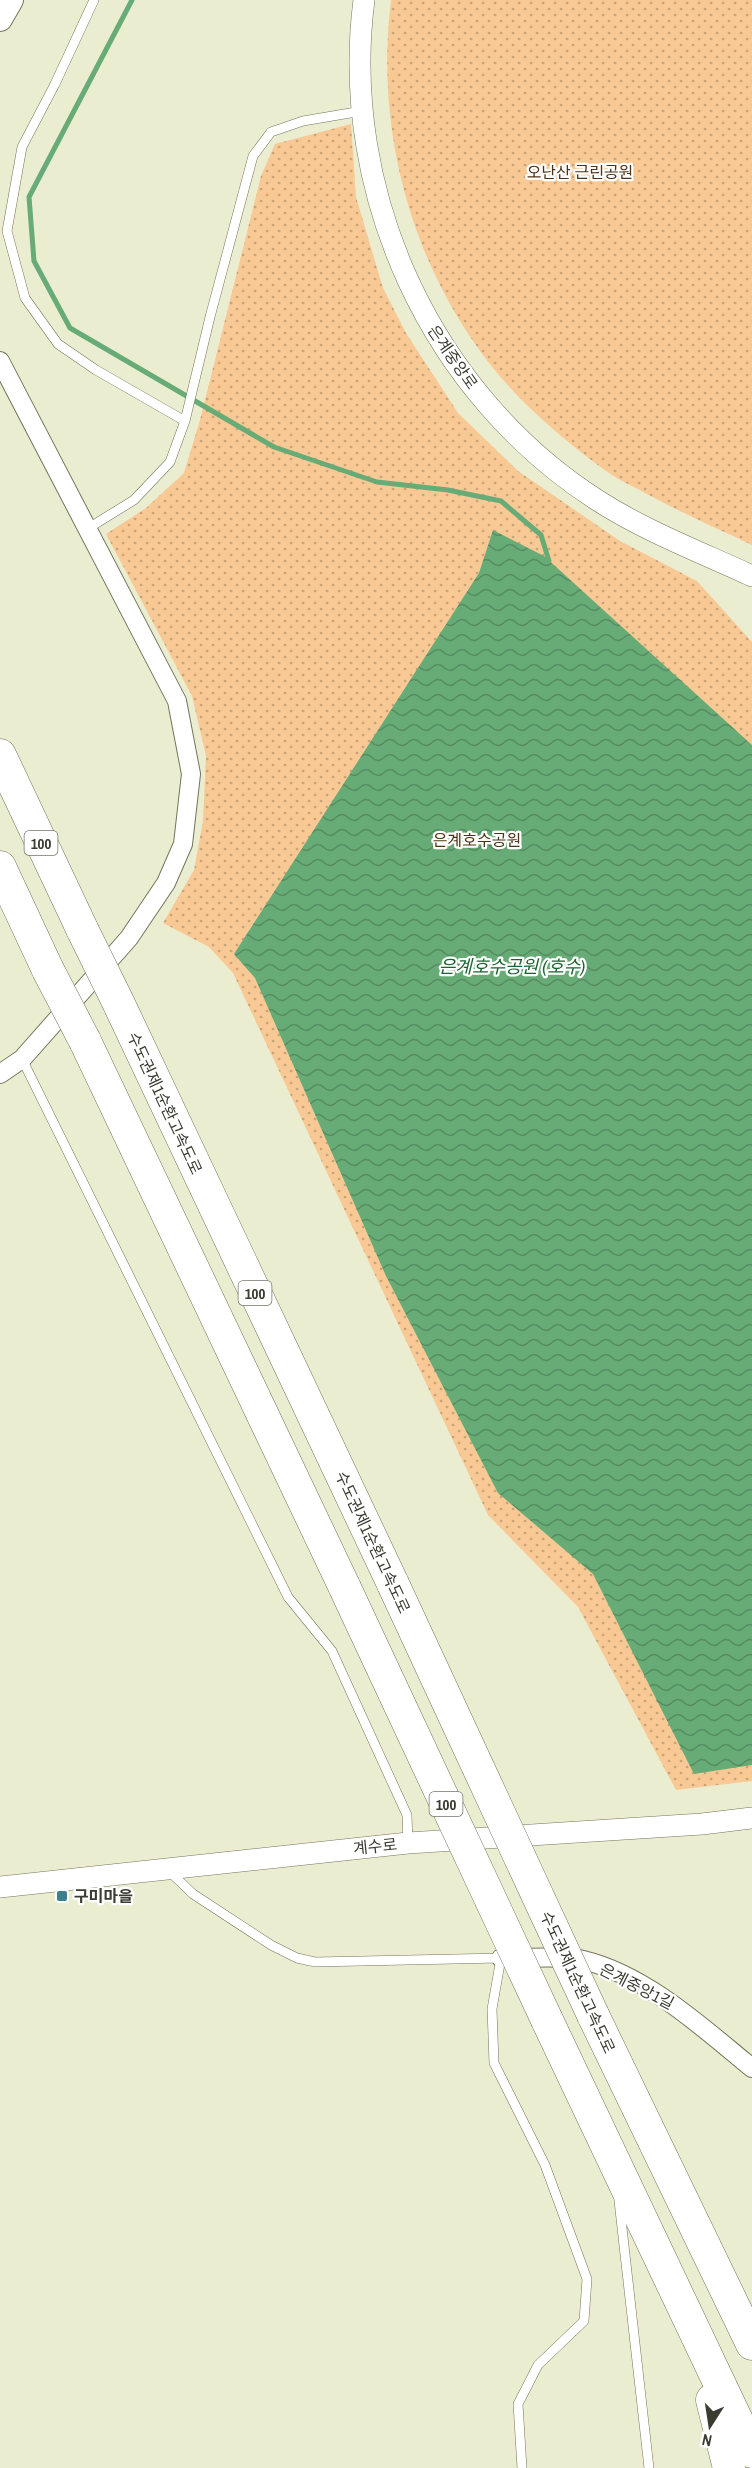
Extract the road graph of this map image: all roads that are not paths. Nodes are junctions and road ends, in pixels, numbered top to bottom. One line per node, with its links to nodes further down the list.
1 (11, 0): 4 (main road)
2 (94, 0): 7 (lane)
3 (364, 0): 5 (street, 은계중앙로)
4 (0, 19)
5 (362, 111): 7 (lane); 9 (street, 은계중앙로)
6 (0, 361): 8 (street)
7 (186, 418): 8 (lane)
8 (87, 529): 12 (street)
9 (752, 576)
10 (0, 755): 21 (highway, 수도권제1순환고속도로 / 100, bridge)
11 (0, 867): 20 (highway, 100, bridge)
12 (22, 1059): 13 (street); 15 (lane)
13 (0, 1074)
14 (752, 1818): 15 (street, 계수로)
15 (408, 1843): 16 (street, 계수로)
16 (166, 1868): 17 (street, 계수로); 18 (lane)
17 (0, 1887)
18 (501, 1958): 19 (street, 은계중앙1길); 24 (lane)
19 (752, 2068)
20 (615, 2163): 22 (highway, 100); 25 (lane)
21 (750, 2336)
22 (697, 2338): 23 (highway, 100); 26 (highway, 100)
23 (752, 2452)
24 (522, 2468)
25 (650, 2468)
26 (729, 2468)

